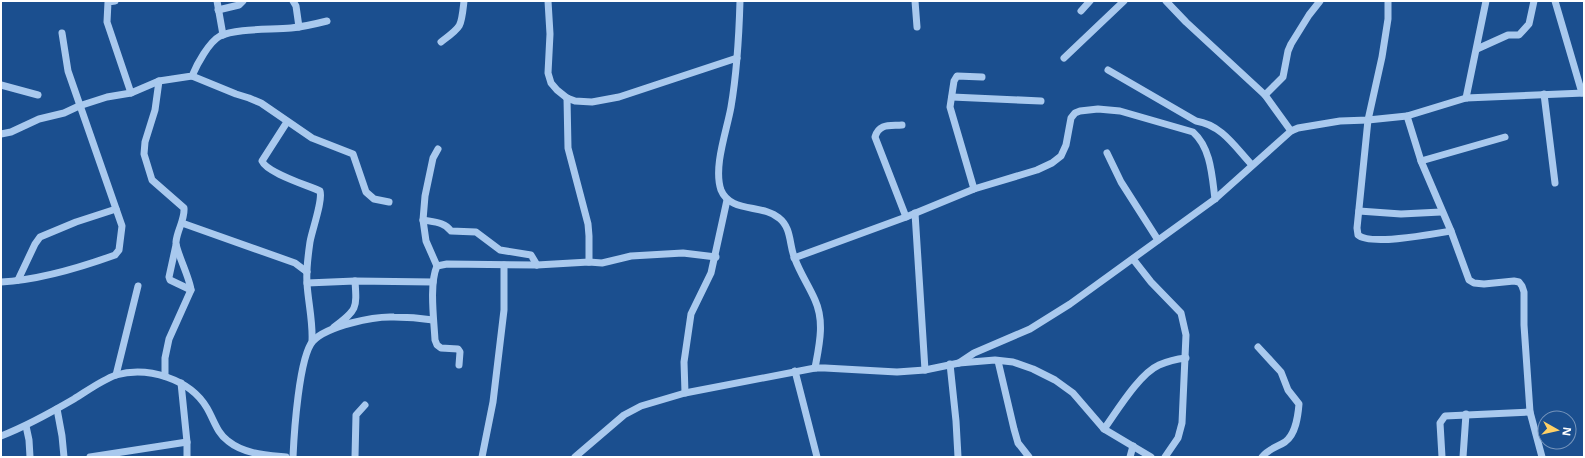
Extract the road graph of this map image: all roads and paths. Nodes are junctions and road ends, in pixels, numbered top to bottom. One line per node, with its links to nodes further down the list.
1 (110, 1): 2 (street); 34 (street)
2 (115, 1)
3 (217, 1): 18 (street)
4 (243, 1): 18 (street)
5 (293, 1): 21 (street)
6 (464, 1): 25 (street)
7 (548, 1): 40 (street)
8 (740, 1): 27 (street)
9 (915, 1): 22 (street)
10 (1090, 1): 19 (street)
11 (1124, 1): 28 (street)
12 (1166, 1): 38 (street)
13 (1320, 1): 38 (street)
14 (1388, 1): 45 (street)
15 (1486, 1): 26 (street)
16 (1534, 1): 26 (street)
17 (1555, 1): 35 (street)
18 (218, 10): 24 (street)
19 (1081, 11)
20 (327, 21): 21 (street)
21 (298, 27): 24 (street)
22 (917, 27)
23 (62, 33): 43 (street)
24 (223, 35): 30 (street)
25 (441, 42)
26 (1477, 50): 41 (street)
27 (737, 58): 40 (street); 58 (street)
28 (1064, 58)
29 (1108, 70): 54 (street)
30 (192, 76): 32 (street); 46 (street)
31 (982, 77): 39 (street)
32 (159, 81): 34 (street); 66 (street)
33 (1, 85): 37 (street)
34 (130, 93): 43 (street)
35 (1583, 93): 36 (street)
36 (1544, 94): 41 (street); 55 (street)
37 (38, 95)
38 (1265, 95): 48 (street)
39 (952, 97): 42 (street); 56 (street)
40 (567, 98): 73 (street)
41 (1466, 98): 44 (street)
42 (1041, 101)
43 (79, 106): 49 (street); 60 (street)
44 (1407, 116): 45 (street); 53 (street)
45 (1368, 120): 48 (street); 61 (street)
46 (287, 122): 59 (street); 77 (street)
47 (902, 124): 64 (street)
48 (1291, 131): 54 (street)
49 (1, 134)
50 (1505, 137): 53 (street)
51 (438, 148): 65 (street)
52 (1107, 153): 68 (street)
53 (1421, 161): 63 (street)
54 (1252, 165): 57 (street)
55 (1555, 183)
56 (974, 190): 57 (street); 62 (street)
57 (1216, 198): 68 (street)
58 (727, 200): 70 (street); 71 (street)
59 (389, 202)
60 (116, 209): 78 (street); 78 (street)
61 (1359, 211): 63 (street); 67 (street)
62 (915, 212): 64 (street); 95 (street)
63 (1441, 212): 67 (street)
64 (906, 217): 71 (street)
65 (423, 220): 75 (street); 76 (street)
66 (182, 223): 69 (street); 77 (street)
67 (1451, 232): 103 (street)
68 (1158, 240): 72 (street)
69 (176, 244): 84 (street); 84 (street)
70 (716, 257): 73 (street); 100 (street)
71 (794, 258): 94 (street)
72 (1133, 259): 89 (street); 91 (street)
73 (589, 262): 75 (street)
74 (504, 265): 75 (street); 76 (street); 118 (street)
75 (536, 265)
76 (436, 266): 81 (street)
77 (307, 272): 82 (street)
78 (18, 280): 80 (street)
79 (355, 281): 81 (street); 82 (street); 86 (street)
80 (1, 282)
81 (433, 282): 85 (street)
82 (307, 283): 87 (street)
83 (138, 286): 97 (street)
84 (191, 290): 98 (street)
85 (434, 320): 86 (street); 93 (street)
86 (332, 328): 87 (street)
87 (312, 341): 116 (street)
88 (1258, 347): 126 (street)
89 (1186, 358): 106 (street); 125 (street)
90 (998, 361): 91 (street); 106 (street); 122 (street)
91 (959, 363): 92 (street)
92 (950, 364): 95 (street); 121 (street)
93 (459, 365)
94 (815, 368): 95 (street); 96 (street)
95 (925, 370)
96 (795, 371): 100 (street); 120 (street)
97 (116, 375): 98 (street); 102 (street)
98 (165, 376): 99 (street)
99 (181, 383): 108 (street); 115 (street)
100 (684, 393): 119 (street)
101 (365, 405): 117 (street)
102 (57, 409): 105 (street); 112 (street)
103 (1530, 412): 104 (street); 129 (street)
104 (1466, 414): 127 (street); 128 (street)
105 (26, 426): 107 (street); 111 (street)
106 (1104, 429): 109 (street)
107 (1, 436)
108 (187, 442): 110 (street); 114 (street)
109 (1132, 446): 123 (street); 124 (street)
110 (132, 453): 113 (street)
111 (30, 457)
112 (64, 457)
113 (90, 457)
114 (187, 457)
115 (286, 457)
116 (293, 457)
117 (354, 457)
118 (482, 457)
119 (575, 457)
120 (817, 457)
121 (958, 457)
122 (1029, 457)
123 (1130, 457)
124 (1151, 457)
125 (1165, 457)
126 (1262, 457)
127 (1442, 457)
128 (1464, 457)
129 (1542, 457)

